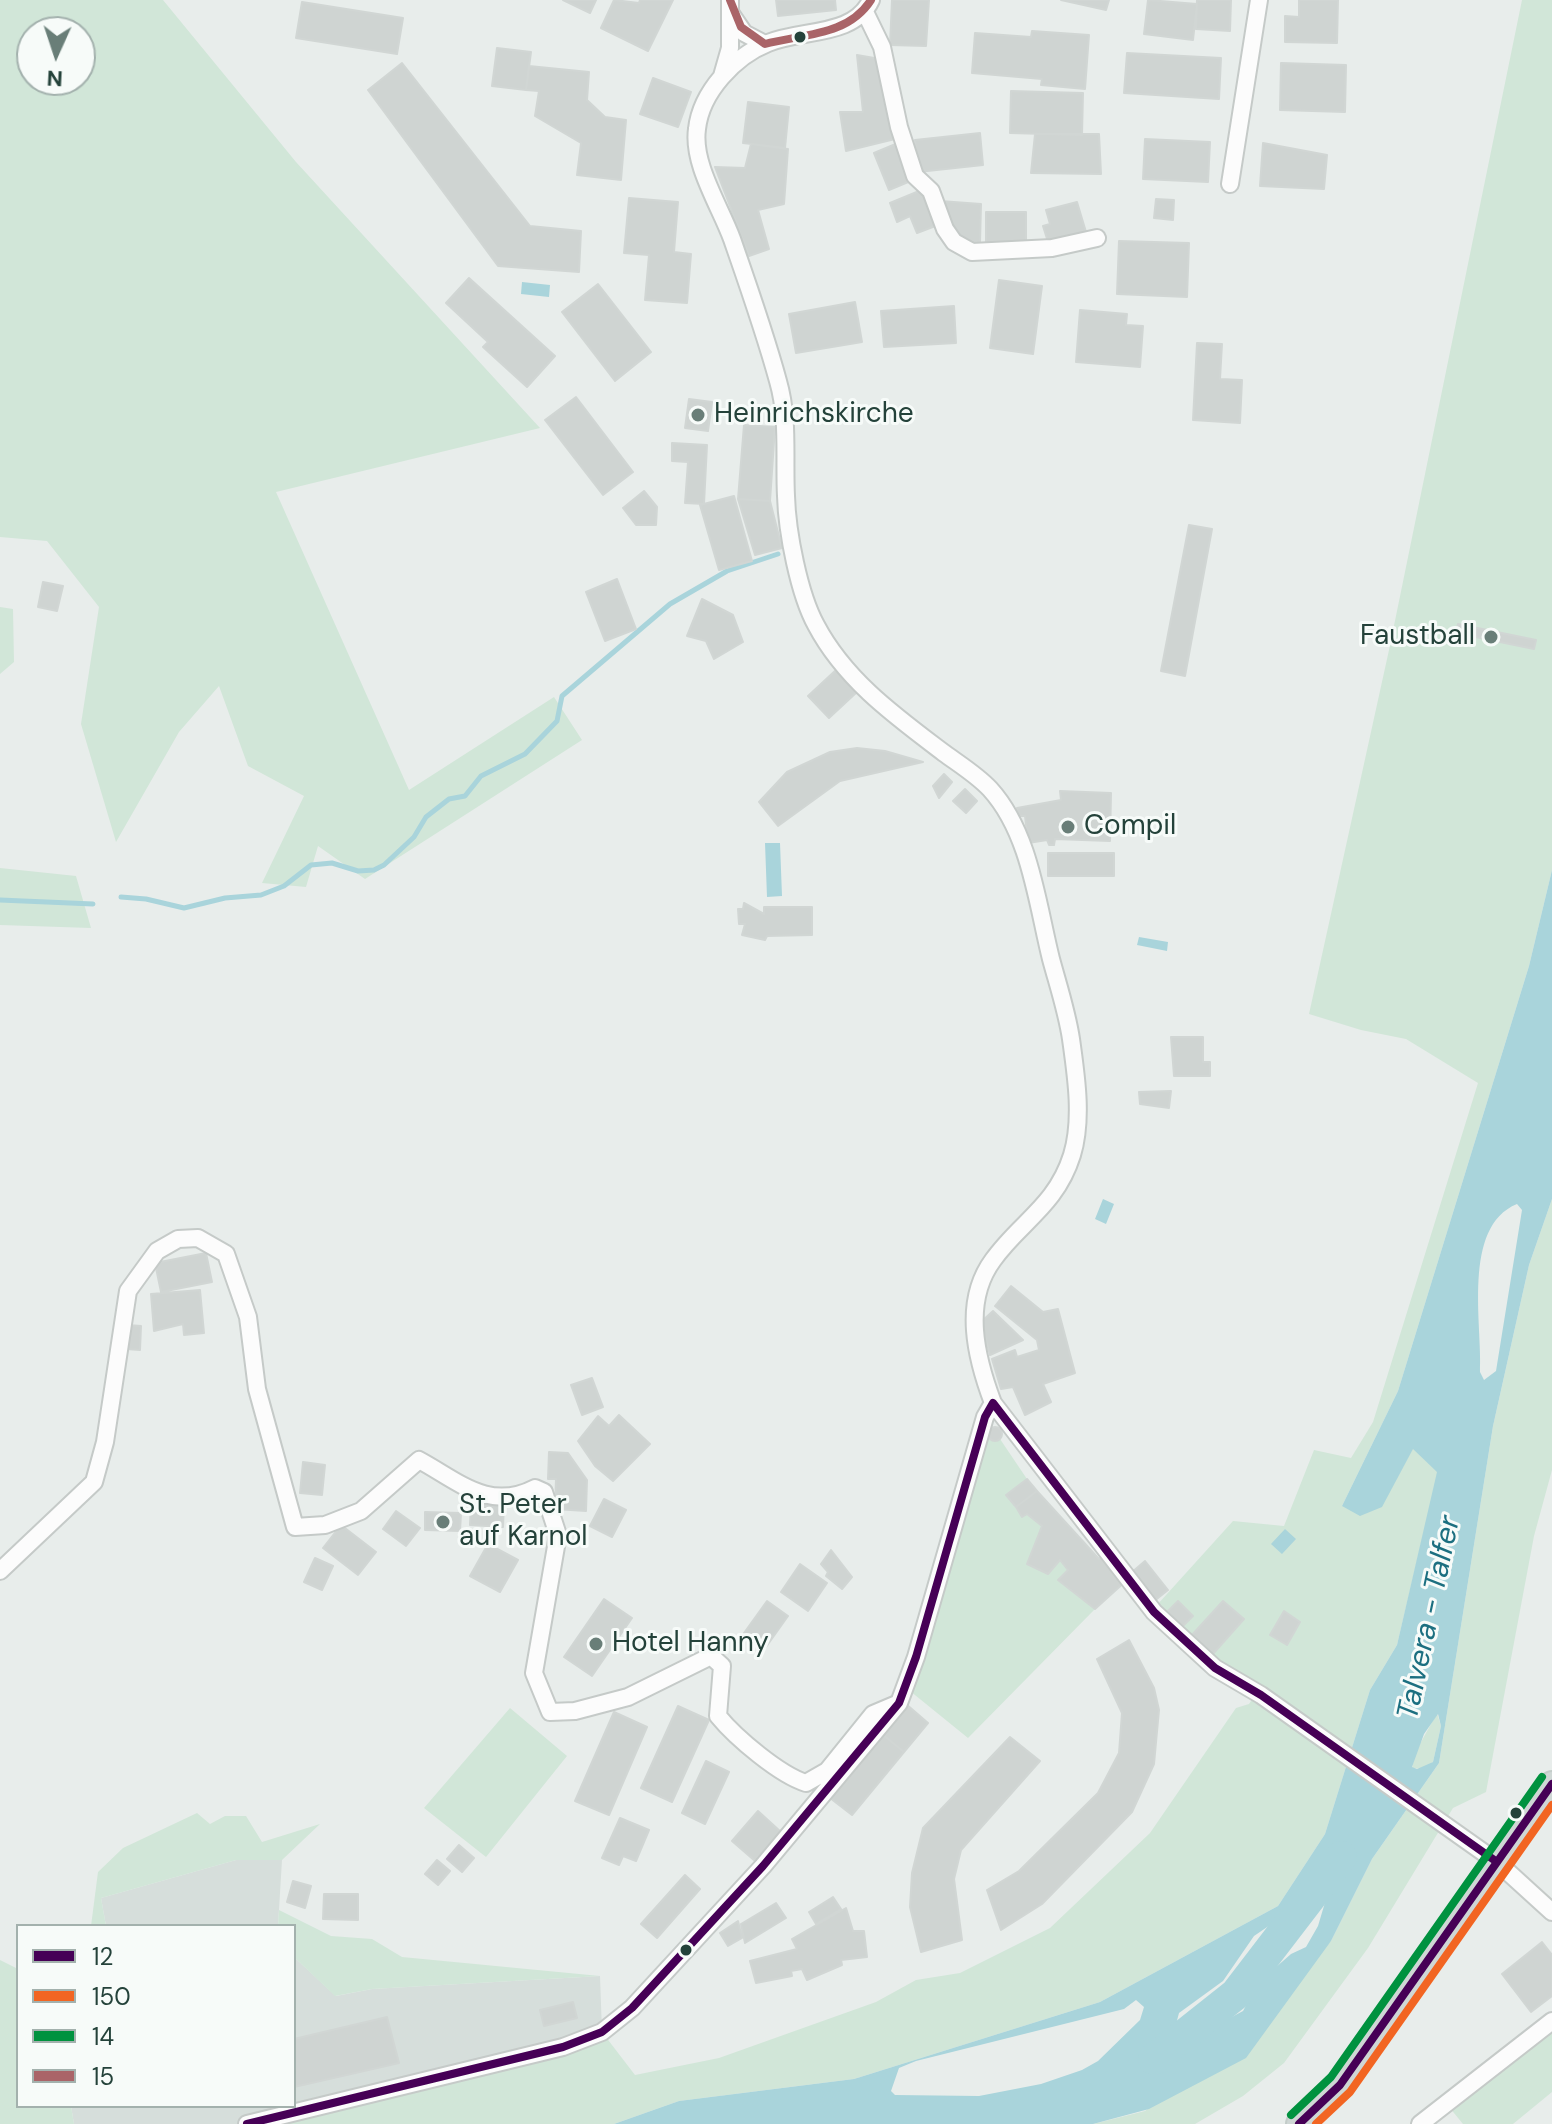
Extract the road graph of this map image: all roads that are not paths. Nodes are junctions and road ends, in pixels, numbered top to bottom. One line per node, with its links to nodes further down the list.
1 (1259, 0): 6 (street)
2 (868, 6): 4 (street); 7 (street)
3 (731, 7): 4 (street); 5 (street)
4 (765, 44): 5 (street)
5 (722, 76): 8 (street)
6 (1230, 184)
7 (1097, 238)
8 (993, 1403): 10 (street); 12 (street)
9 (0, 1571): 10 (street)
10 (899, 1703): 15 (street)
11 (1552, 1784): 12 (main road)
12 (1497, 1862): 13 (street); 16 (main road)
13 (1552, 1912)
14 (1552, 2021): 17 (street)
15 (247, 2124)
16 (1299, 2124)
17 (1420, 2124)

